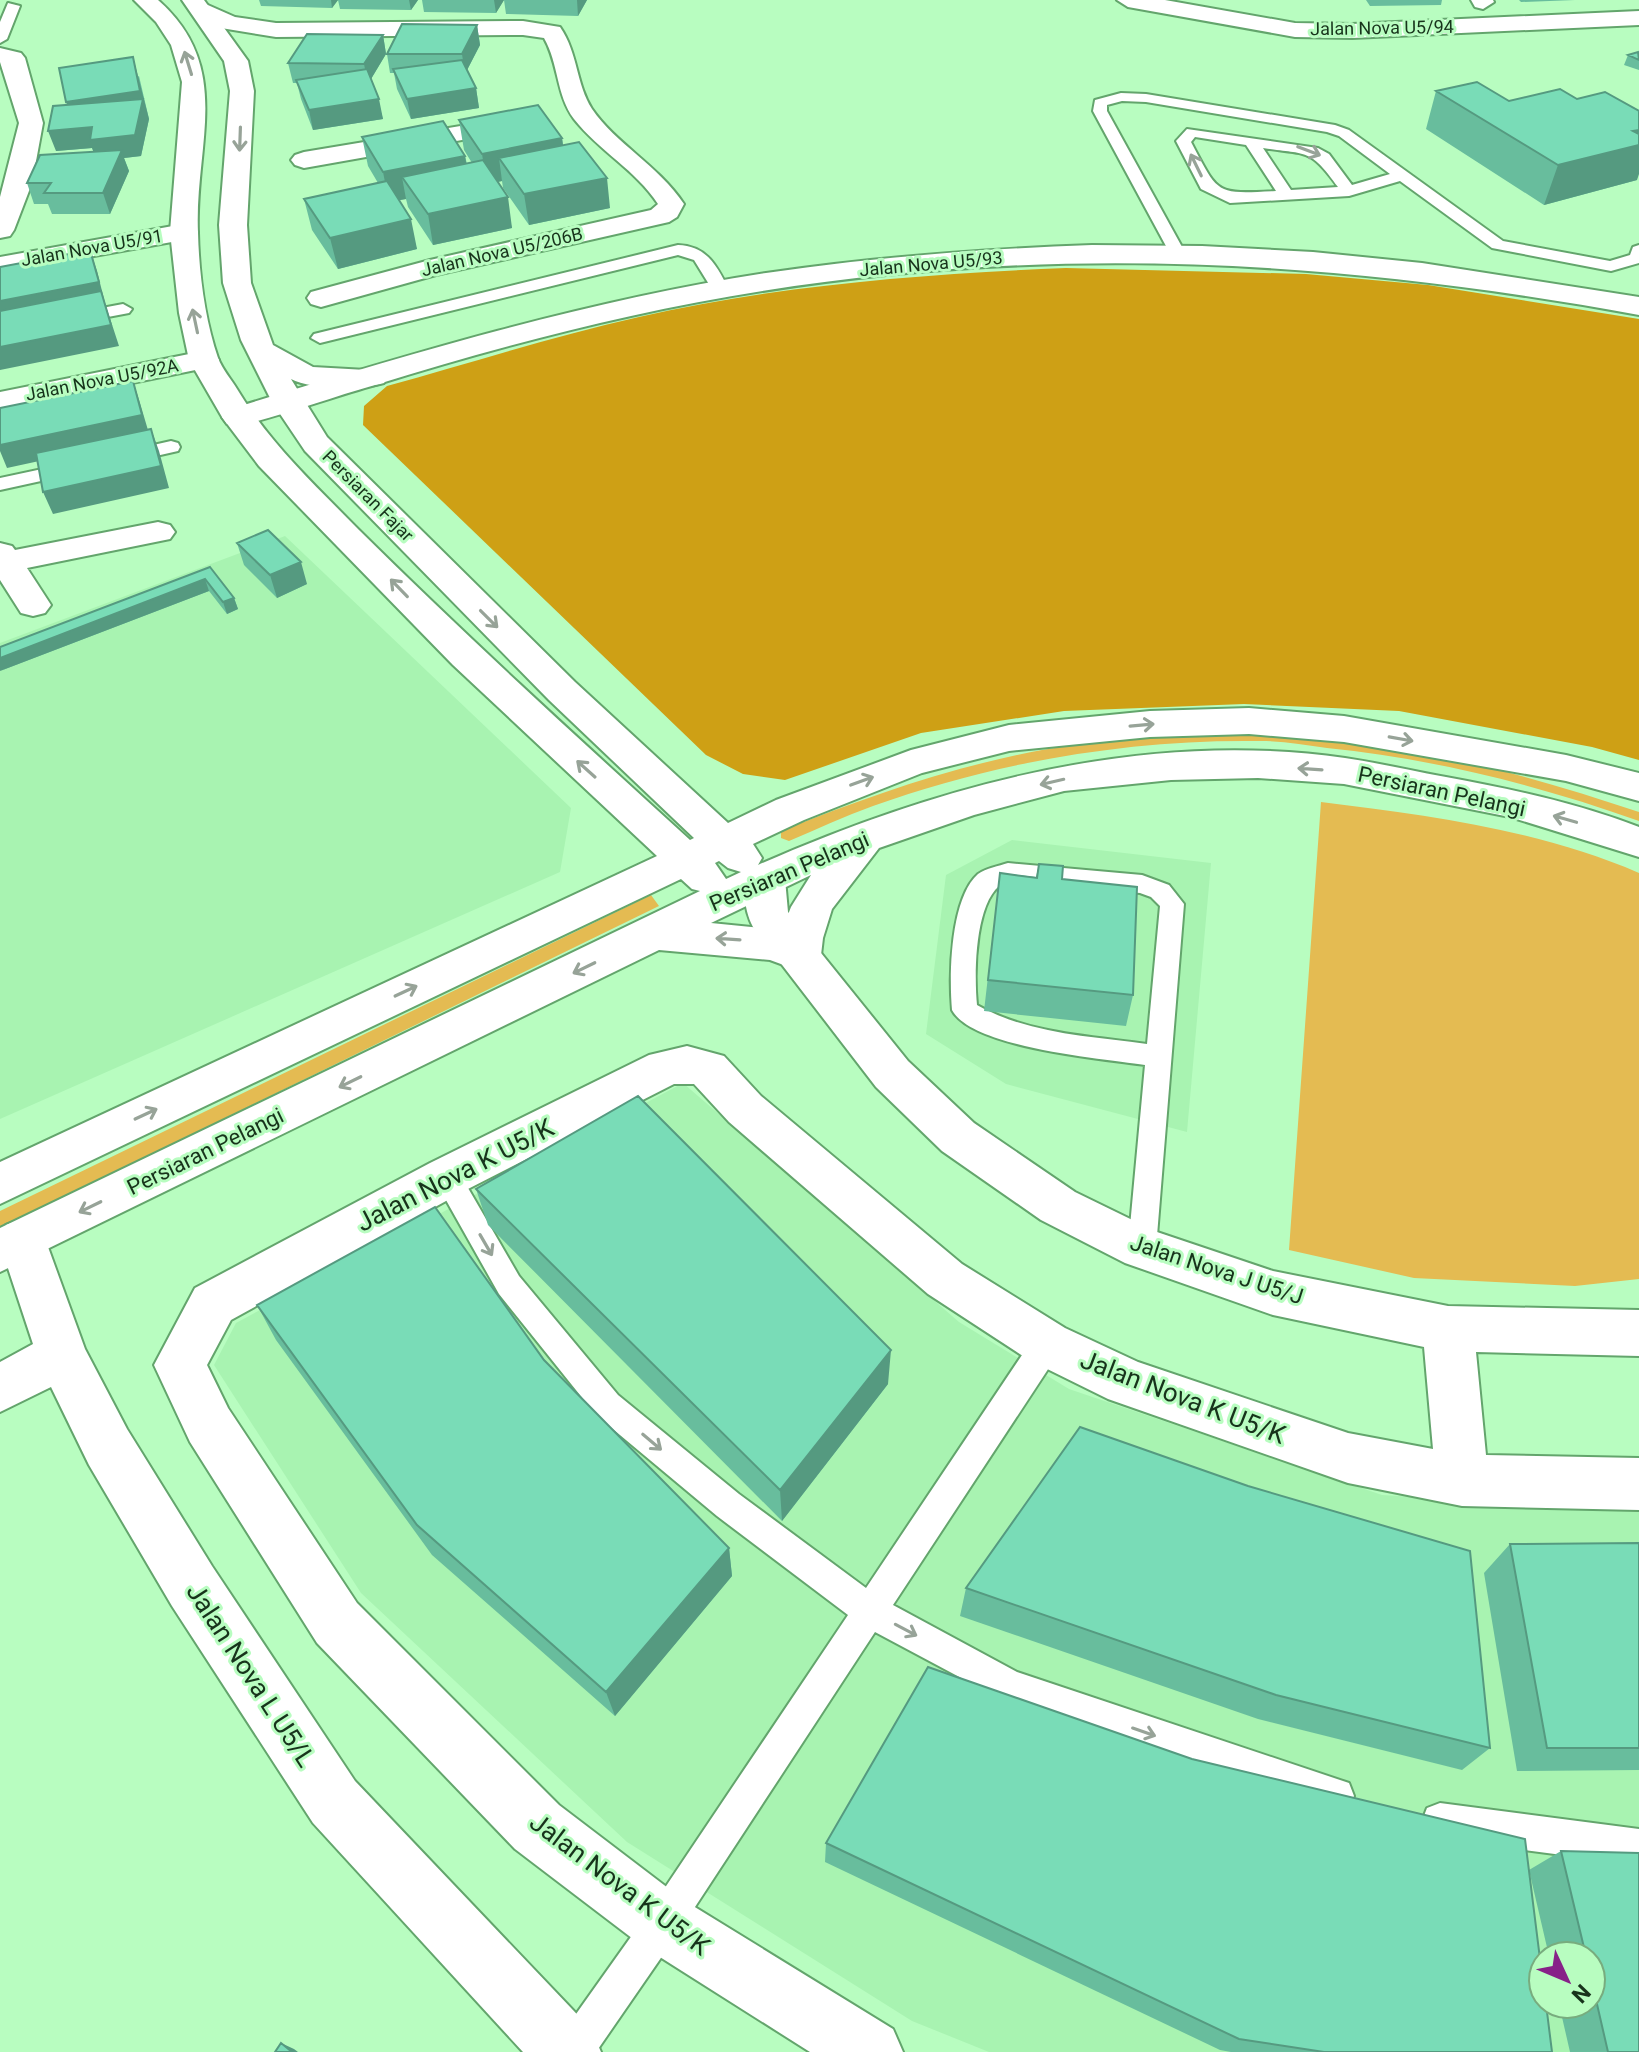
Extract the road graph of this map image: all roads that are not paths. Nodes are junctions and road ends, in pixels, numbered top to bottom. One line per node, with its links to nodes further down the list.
1 (145, 0): 20 (street, one-way to 1)
2 (1128, 0): 5 (street, Jalan Nova U5/94)
3 (197, 5): 6 (street); 9 (street, Persiaran Fajar)
4 (13, 6): 7 (lane)
5 (1639, 18)
6 (276, 30): 9 (street); 11 (street)
7 (0, 39)
8 (0, 55): 10 (street)
9 (236, 61): 30 (street, Persiaran Fajar, one-way to 30)
10 (12, 94): 15 (street)
11 (582, 113): 14 (street); 25 (street, Jalan Nova U5/206B)
12 (1264, 117): 13 (lane); 16 (lane); 22 (lane)
13 (1252, 143): 17 (lane, one-way to 17); 18 (lane); 18 (lane, one-way to 13)
14 (304, 160)
15 (11, 172): 19 (street)
16 (1402, 175): 17 (lane); 21 (lane)
17 (1349, 191): 18 (lane)
18 (1286, 194)
19 (0, 230)
20 (184, 232): 23 (street, Jalan Nova U5/91); 31 (street, one-way to 20)
21 (1639, 250)
22 (1179, 256): 24 (street, Jalan Nova U5/93); 26 (street, Jalan Nova U5/93)
23 (0, 265)
24 (721, 290): 29 (lane); 32 (street, Jalan Nova U5/93)
25 (321, 298)
26 (1639, 306)
27 (123, 309): 28 (lane)
28 (62, 321)
29 (320, 338)
30 (262, 351): 32 (street); 34 (street, Persiaran Fajar)
31 (204, 360): 33 (street, Jalan Nova U5/92A); 35 (street)
32 (373, 377): 34 (street, Jalan Nova U5/93); 36 (street)
33 (0, 401)
34 (287, 402): 35 (street, Jalan Nova U5/93); 36 (street, Persiaran Fajar)
35 (238, 417): 43 (street, one-way to 35)
36 (316, 444): 43 (street, Persiaran Fajar, one-way to 43)
37 (171, 447): 38 (lane)
38 (0, 484)
39 (158, 532): 40 (street)
40 (3, 558): 41 (street)
41 (33, 605)
42 (1639, 787): 44 (street, Persiaran Pelangi, one-way to 42)
43 (637, 790): 44 (street); 46 (street, Persiaran Fajar); 48 (street); 49 (street)
44 (790, 810): 46 (street, Persiaran Pelangi)
45 (869, 836): 47 (street, Persiaran Pelangi, one-way to 45); 51 (street, Persiaran Pelangi); 53 (street)
46 (722, 840): 48 (street, Persiaran Pelangi); 51 (street, Persiaran Fajar)
47 (1639, 843)
48 (686, 859): 49 (street, Persiaran Pelangi); 50 (street)
49 (613, 892): 56 (street, Persiaran Pelangi, one-way to 49)
50 (724, 897): 51 (street); 52 (street, Persiaran Pelangi)
51 (766, 897): 53 (street, Jalan Nova J U5/J)
52 (654, 934): 53 (street, one-way to 52); 57 (street, Persiaran Pelangi, one-way to 57)
53 (800, 955): 58 (street, Jalan Nova J U5/J)
54 (1159, 1056): 54 (lane); 58 (lane)
55 (447, 1177): 61 (street, Jalan Nova K U5/K); 66 (lane, one-way to 66); 70 (street, Jalan Nova K U5/K)
56 (0, 1184)
57 (11, 1245): 62 (street, Jalan Nova L U5/L)
58 (1142, 1248): 59 (street, Jalan Nova J U5/J)
59 (1448, 1329): 60 (street, Jalan Nova J U5/J); 64 (street)
60 (1639, 1333)
61 (1047, 1344): 64 (street, Jalan Nova K U5/K); 66 (lane)
62 (62, 1355): 63 (street); 71 (street, Jalan Nova L U5/L)
63 (0, 1388)
64 (1462, 1480): 65 (street, Jalan Nova K U5/K)
65 (1639, 1484)
66 (870, 1611): 67 (lane, one-way to 67); 70 (lane)
67 (1358, 1804)
68 (1415, 1816): 69 (lane)
69 (1639, 1847)
70 (663, 1923): 71 (lane); 72 (street, Jalan Nova K U5/K)
71 (570, 2052)
72 (870, 2052)

